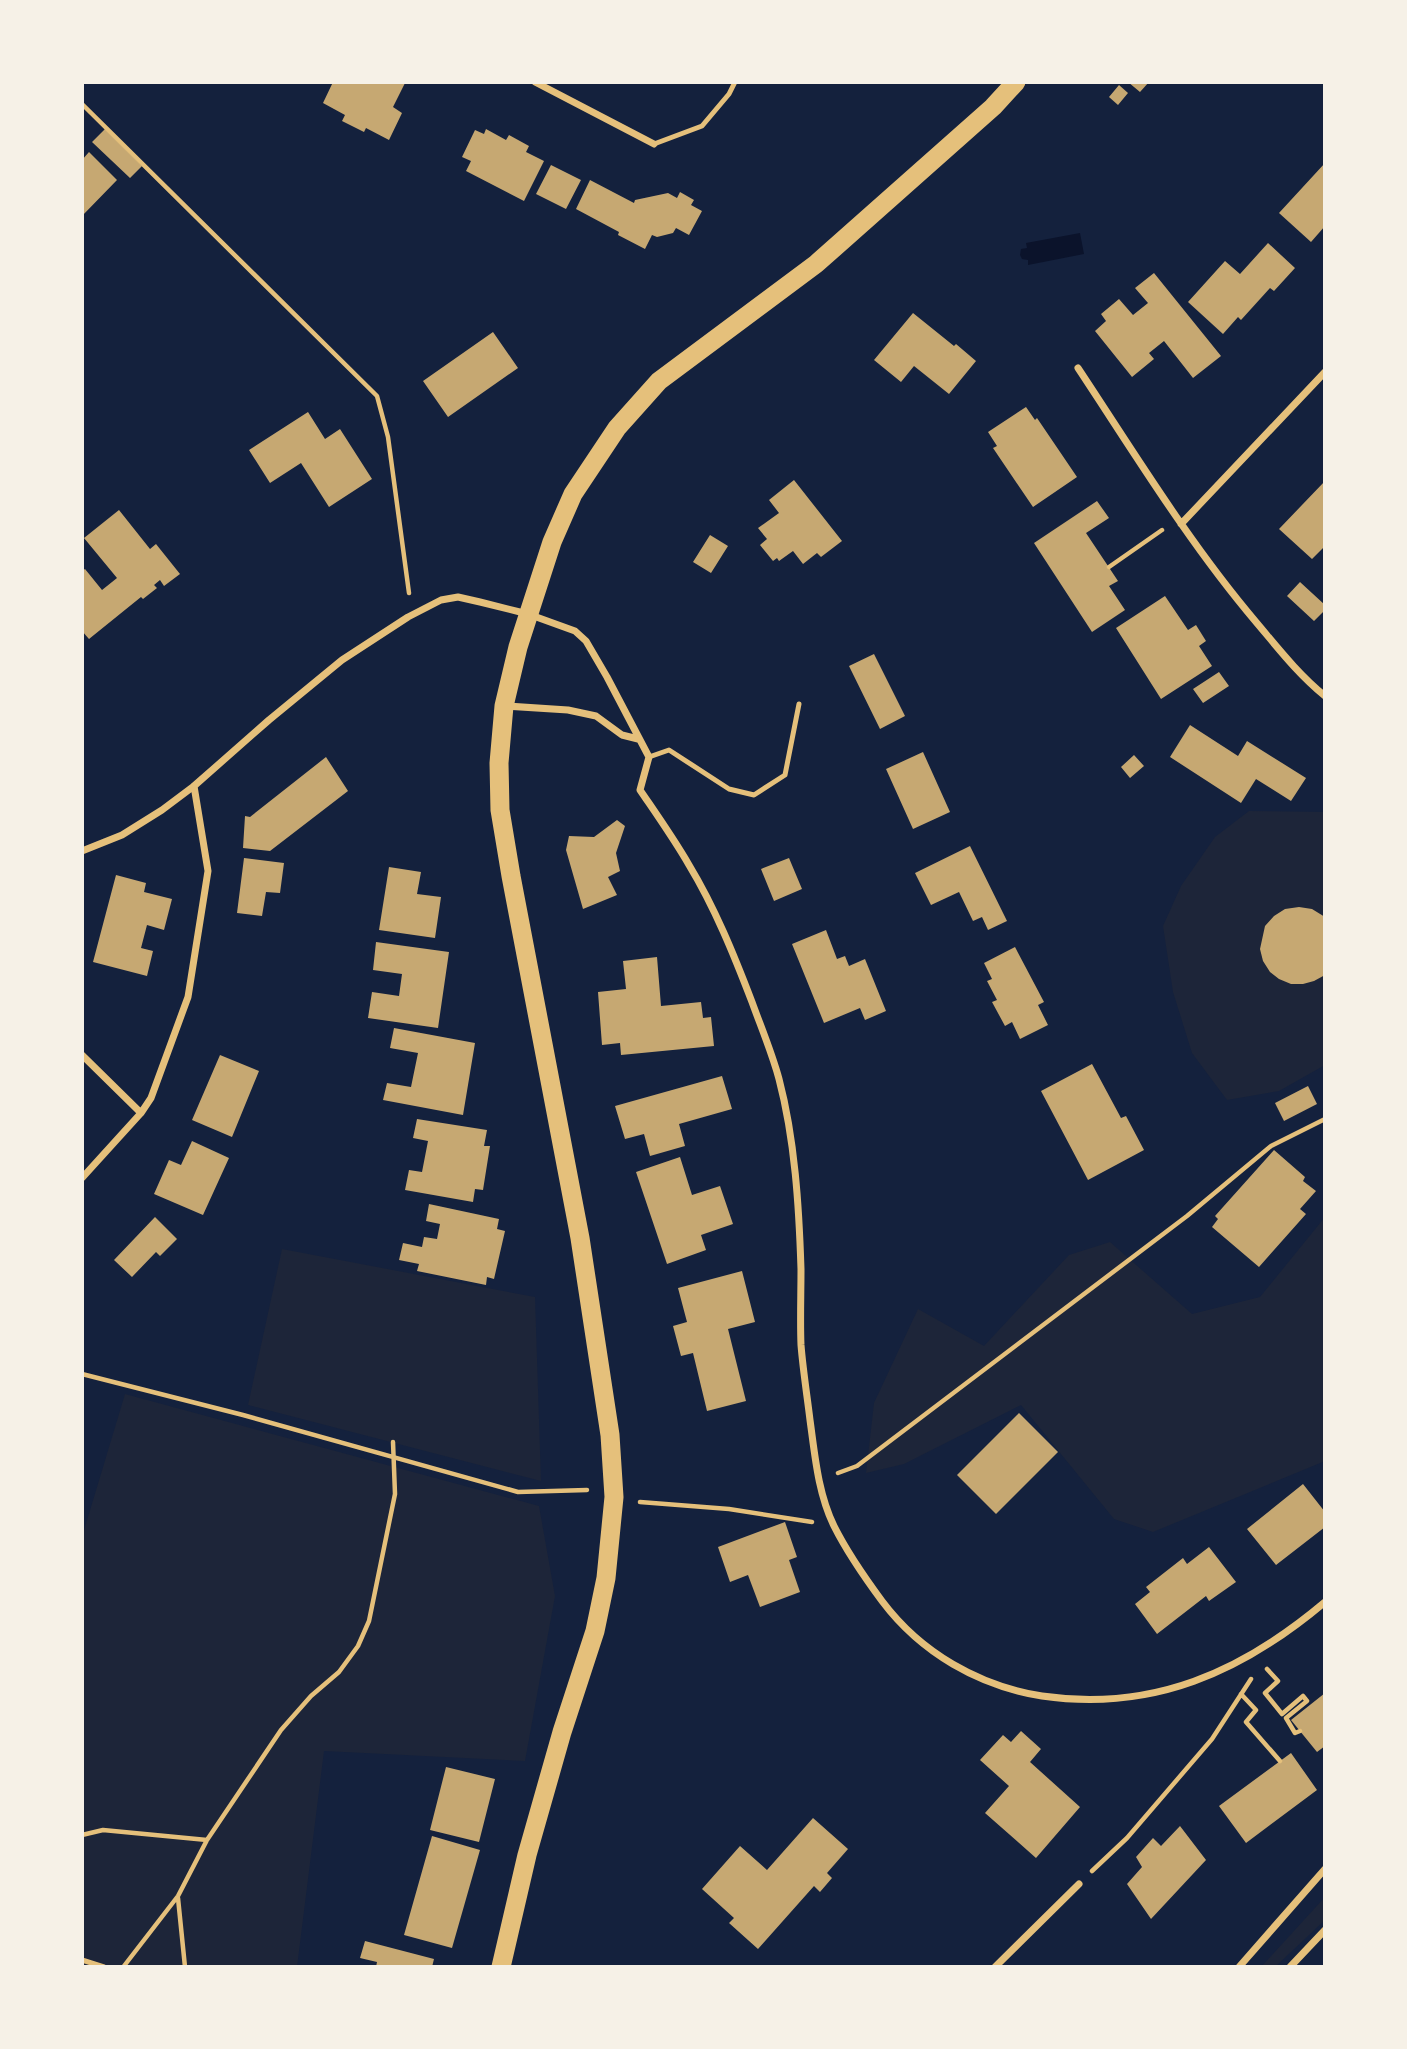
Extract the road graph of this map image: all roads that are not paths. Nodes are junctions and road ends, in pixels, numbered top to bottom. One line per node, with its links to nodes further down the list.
1 (535, 82): 4 (street)
2 (735, 82): 4 (lane)
3 (1016, 82): 8 (highway)
4 (654, 144)
5 (1078, 368): 7 (street)
6 (1325, 372): 7 (street)
7 (1181, 524): 9 (street)
8 (528, 614): 11 (highway); 12 (street); 14 (street)
9 (1325, 696)
10 (799, 704): 13 (lane)
11 (504, 706): 12 (street); 25 (highway)
12 (638, 739): 13 (street)
13 (649, 757): 19 (street)
14 (194, 786): 15 (street); 17 (street)
15 (82, 851)
16 (82, 1055): 17 (street)
17 (141, 1114): 18 (street)
18 (82, 1178)
19 (1325, 1602)
20 (1325, 1869): 27 (street)
21 (1079, 1884): 26 (street)
22 (1325, 1930): 28 (street)
23 (82, 1960): 24 (lane)
24 (104, 1967)
25 (501, 1967)
26 (995, 1967)
27 (1239, 1967)
28 (1290, 1967)

